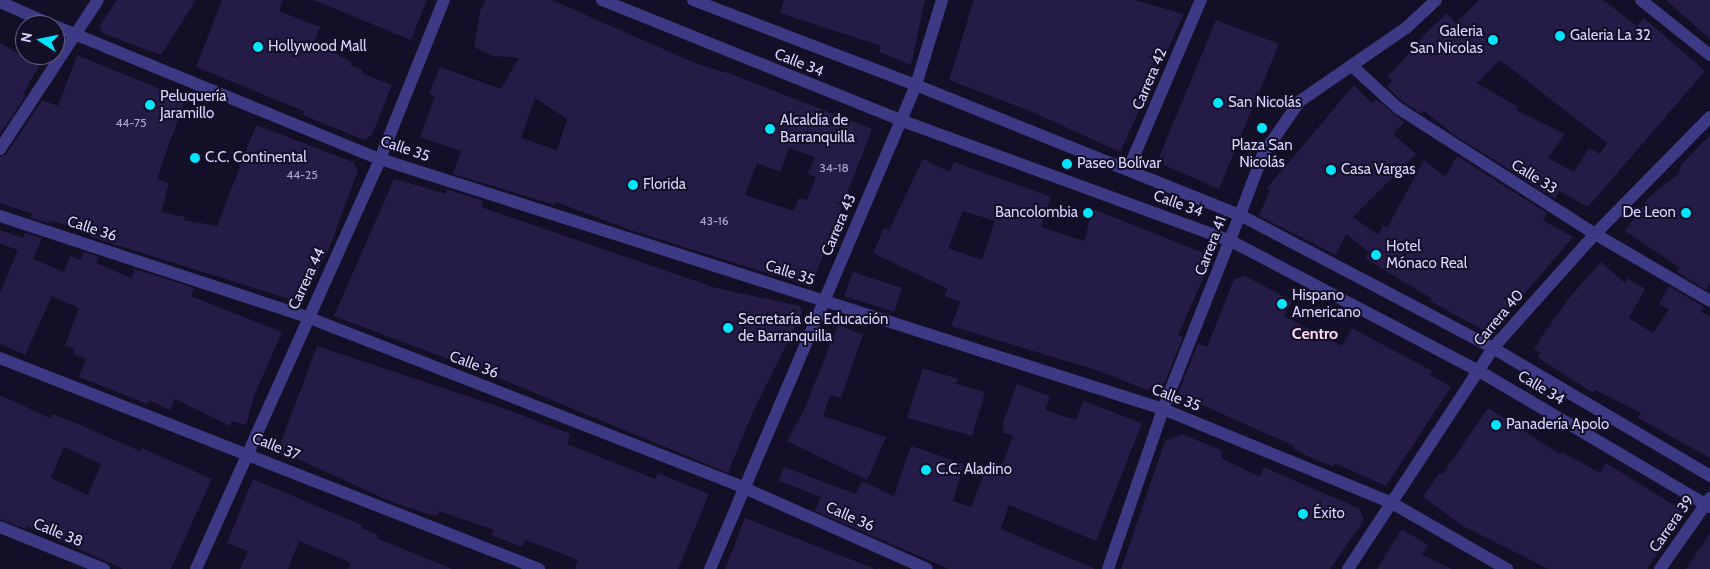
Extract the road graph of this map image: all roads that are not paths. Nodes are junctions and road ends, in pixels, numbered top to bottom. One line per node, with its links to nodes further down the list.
1 (98, 0): 12 (street)
2 (444, 0): 19 (street, Carrera 44)
3 (602, 0): 17 (street, Calle 34)
4 (693, 0): 15 (street, Calle 34)
5 (942, 0): 15 (street, Carrera 43)
6 (1201, 0): 20 (street, Carrera 42)
7 (1436, 0): 14 (street, Carrera 41)
8 (1641, 0): 13 (street)
9 (0, 2): 10 (street, Calle 35)
10 (29, 15)
11 (65, 31): 12 (street, Calle 35)
12 (75, 35): 18 (street); 19 (street, Calle 35)
13 (1710, 55)
14 (1352, 66): 21 (street, Carrera 41); 23 (street, Calle 33)
15 (916, 85): 17 (street, Carrera 43); 20 (street, Calle 34)
16 (1710, 117): 23 (street, Carrera 40)
17 (900, 120): 24 (street, Calle 34); 25 (street, Carrera 43)
18 (0, 148)
19 (380, 159): 25 (street, Calle 35); 27 (street, Carrera 44)
20 (1128, 170): 21 (street, Calle 34)
21 (1240, 215): 24 (street, Carrera 41); 28 (street, Calle 34)
22 (0, 216): 27 (street, Calle 36)
23 (1595, 234): 26 (street, Calle 33); 28 (street, Carrera 40)
24 (1231, 241): 30 (street, Calle 34); 31 (street, Carrera 41)
25 (825, 301): 31 (street, Calle 35); 34 (street, Carrera 43)
26 (1710, 301)
27 (307, 317): 32 (street, Carrera 44); 34 (street, Calle 36)
28 (1493, 348): 30 (street, Carrera 40); 33 (street, Calle 34)
29 (0, 358): 32 (street, Calle 37)
30 (1479, 371): 35 (street, Carrera 40); 36 (street, Calle 34)
31 (1163, 409): 35 (street, Calle 35); 43 (street, Carrera 41)
32 (248, 453): 39 (street, Carrera 44); 40 (street, Calle 37)
33 (1710, 476)
34 (742, 488): 41 (street, Carrera 43); 42 (street, Calle 36)
35 (1392, 503): 44 (street, Carrera 40); 45 (street, Calle 35)
36 (1708, 503): 46 (street, Carrera 39)
37 (0, 527): 38 (street, Calle 38)
38 (104, 569)
39 (196, 569)
40 (538, 569)
41 (710, 569)
42 (927, 569)
43 (1108, 569)
44 (1348, 569)
45 (1507, 569)
46 (1660, 569)

